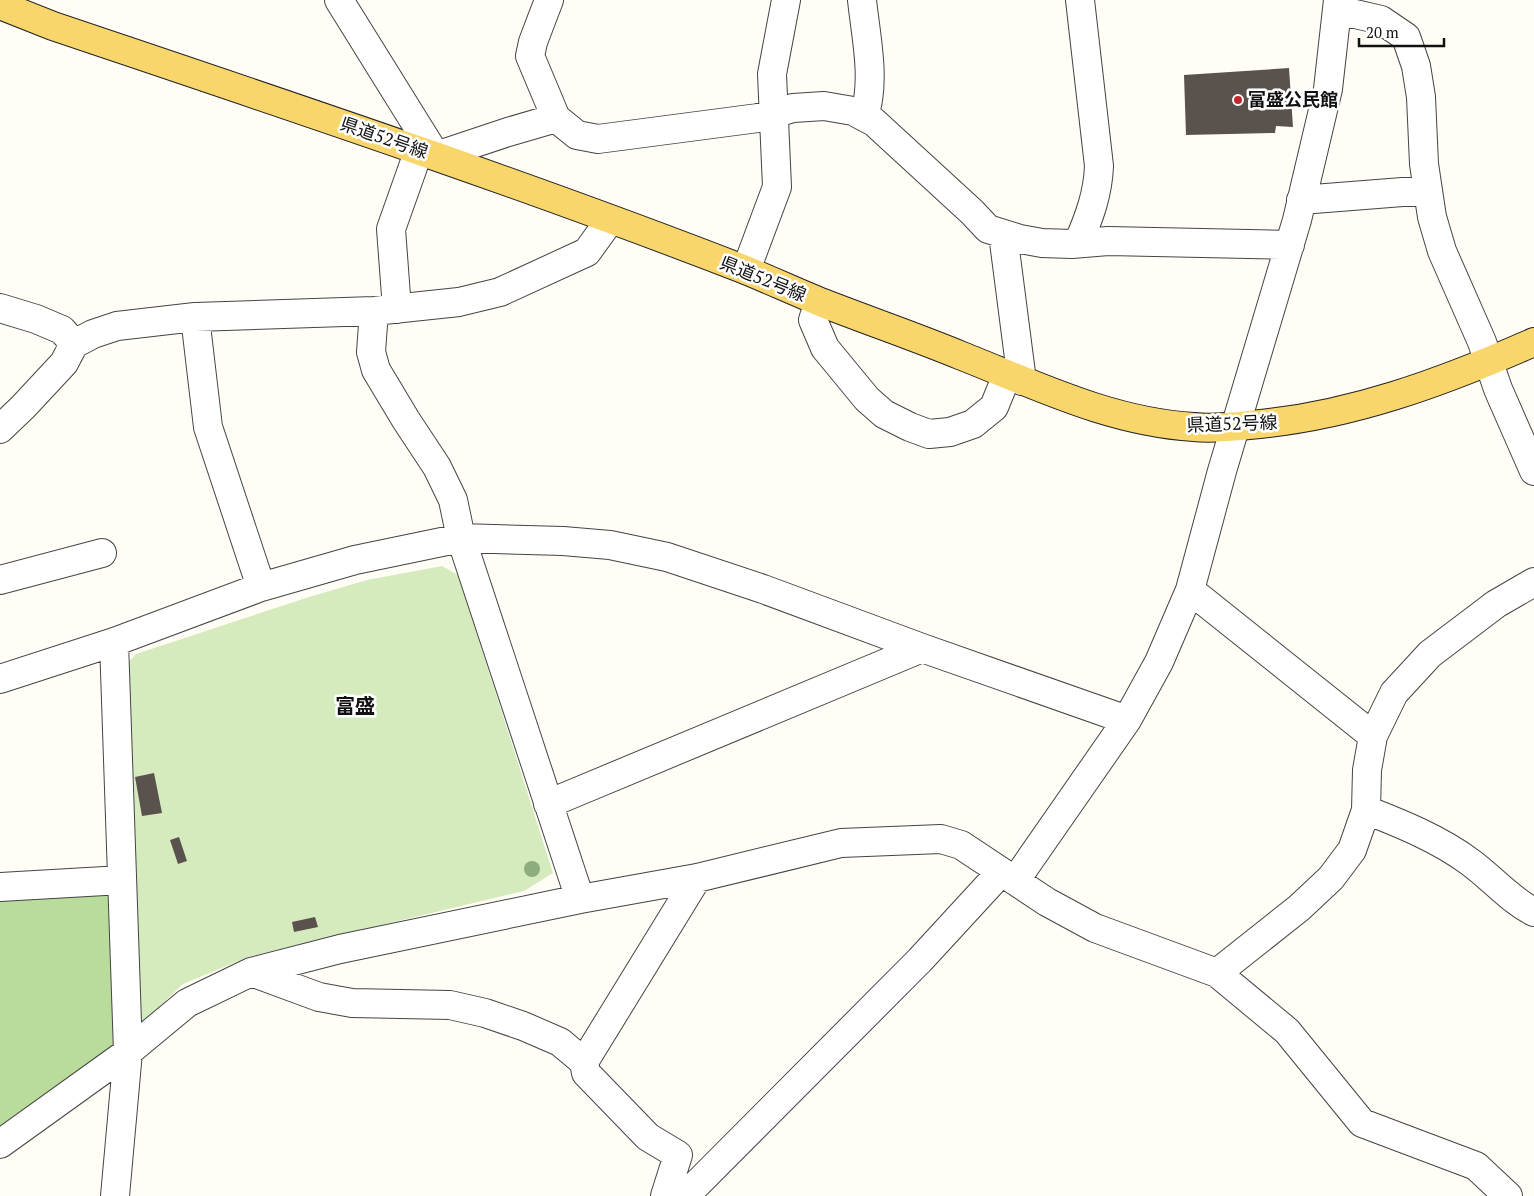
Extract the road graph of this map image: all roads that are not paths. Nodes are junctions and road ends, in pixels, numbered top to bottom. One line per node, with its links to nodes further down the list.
1 (339, 0): 11 (street)
2 (548, 0): 10 (street)
3 (786, 0): 8 (street)
4 (862, 0): 9 (street)
5 (1080, 0): 16 (street)
6 (0, 5): 11 (main road, 県道52号線)
7 (1338, 5): 12 (street); 13 (street)
8 (774, 113): 9 (street); 10 (street); 18 (street)
9 (864, 117): 15 (street)
10 (556, 118): 11 (street)
11 (427, 153): 14 (main road, 県道52号線); 21 (street)
12 (1428, 190): 13 (street); 25 (street)
13 (1301, 200): 17 (street)
14 (610, 220): 18 (main road, 県道52号線); 21 (street)
15 (1003, 234): 16 (street); 26 (street)
16 (1078, 244): 17 (street)
17 (1290, 245): 27 (street)
18 (746, 270): 19 (main road, 県道52号線)
19 (819, 302): 26 (main road, 県道52号線); 26 (street)
20 (0, 308): 24 (street)
21 (386, 310): 22 (street); 30 (street)
22 (195, 317): 24 (street); 34 (street)
23 (1534, 342): 25 (main road, 県道52号線)
24 (74, 344): 28 (street)
25 (1488, 362): 27 (main road, 県道52号線); 29 (street)
26 (1014, 378): 27 (main road, 県道52号線)
27 (1236, 426): 35 (street)
28 (0, 429)
29 (1534, 471)
30 (461, 538): 34 (street); 37 (street); 41 (street)
31 (102, 553): 32 (street)
32 (0, 580)
33 (1534, 582): 40 (street)
34 (261, 587): 36 (street)
35 (1190, 590): 39 (street); 40 (street)
36 (114, 642): 38 (street); 45 (street)
37 (922, 648): 39 (street); 41 (street)
38 (0, 679)
39 (1127, 720): 43 (street)
40 (1373, 736): 42 (street)
41 (548, 804): 47 (street)
42 (1366, 810): 48 (street); 50 (street)
43 (1008, 877): 44 (street); 50 (street); 56 (street)
44 (697, 878): 47 (street); 52 (street)
45 (122, 880): 46 (street); 51 (street)
46 (0, 887)
47 (580, 899): 49 (street)
48 (1534, 912)
49 (251, 972): 51 (street); 52 (street)
50 (1217, 972): 57 (street)
51 (128, 1052): 53 (street); 54 (street)
52 (584, 1062): 55 (street)
53 (0, 1144)
54 (114, 1196)
55 (665, 1196)
56 (685, 1196)
57 (1508, 1196)

